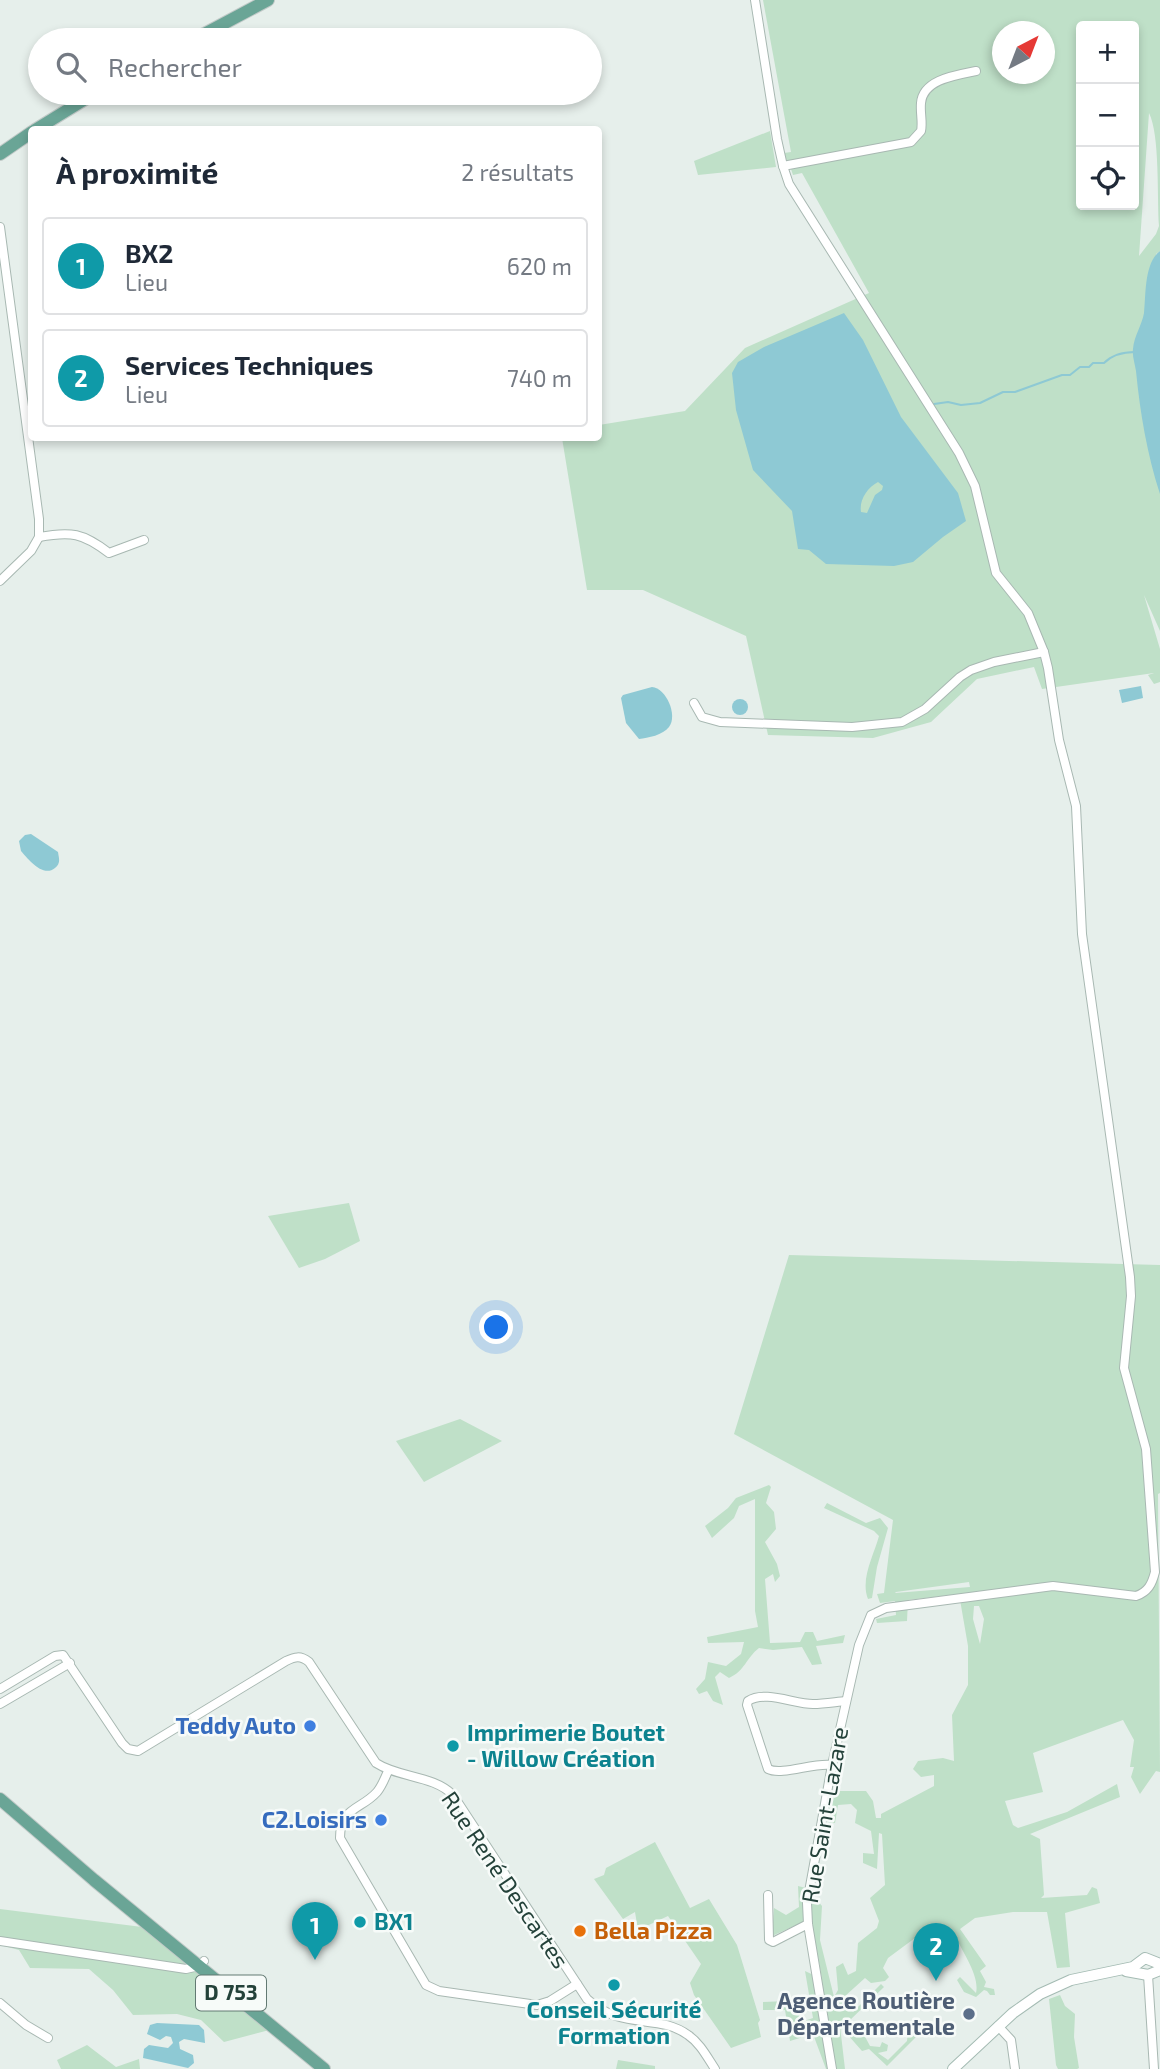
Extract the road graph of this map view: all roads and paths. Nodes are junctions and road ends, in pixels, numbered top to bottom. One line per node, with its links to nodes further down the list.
1 (268, 0): 3 (main road)
2 (755, 0): 9 (street)
3 (216, 28)
4 (975, 71): 9 (street)
5 (75, 105): 6 (main road)
6 (41, 126)
7 (28, 134): 8 (main road)
8 (0, 154)
9 (782, 166): 16 (street)
10 (0, 227): 11 (street)
11 (28, 433)
12 (29, 441): 13 (street)
13 (39, 537): 14 (street); 15 (street)
14 (144, 540)
15 (0, 581)
16 (1044, 652): 17 (street); 20 (street, Rue Saint-Lazare)
17 (694, 703)
18 (70, 1663): 19 (street); 21 (street); 23 (street)
19 (0, 1689)
20 (846, 1701): 22 (street, Rue Saint-Lazare); 22 (street)
21 (0, 1704)
22 (832, 1765): 26 (street, Rue Saint-Lazare)
23 (388, 1771): 31 (street, Rue René Descartes); 31 (street)
24 (1, 1800): 28 (main road, D 753)
25 (768, 1895): 26 (street)
26 (808, 1924): 39 (street, Rue Saint-Lazare)
27 (0, 1941): 28 (street)
28 (201, 1963): 36 (main road, D 753); 37 (main road, D 753)
29 (1123, 1970): 30 (main road); 30 (main road); 33 (main road)
30 (1153, 1970): 35 (street)
31 (577, 1984): 38 (street, Rue René Descartes)
32 (0, 2003): 34 (street)
33 (998, 2026): 40 (main road); 41 (street)
34 (48, 2038)
35 (1151, 2068)
36 (324, 2069)
37 (334, 2069)
38 (715, 2069)
39 (832, 2069)
40 (953, 2069)
41 (1015, 2069)

